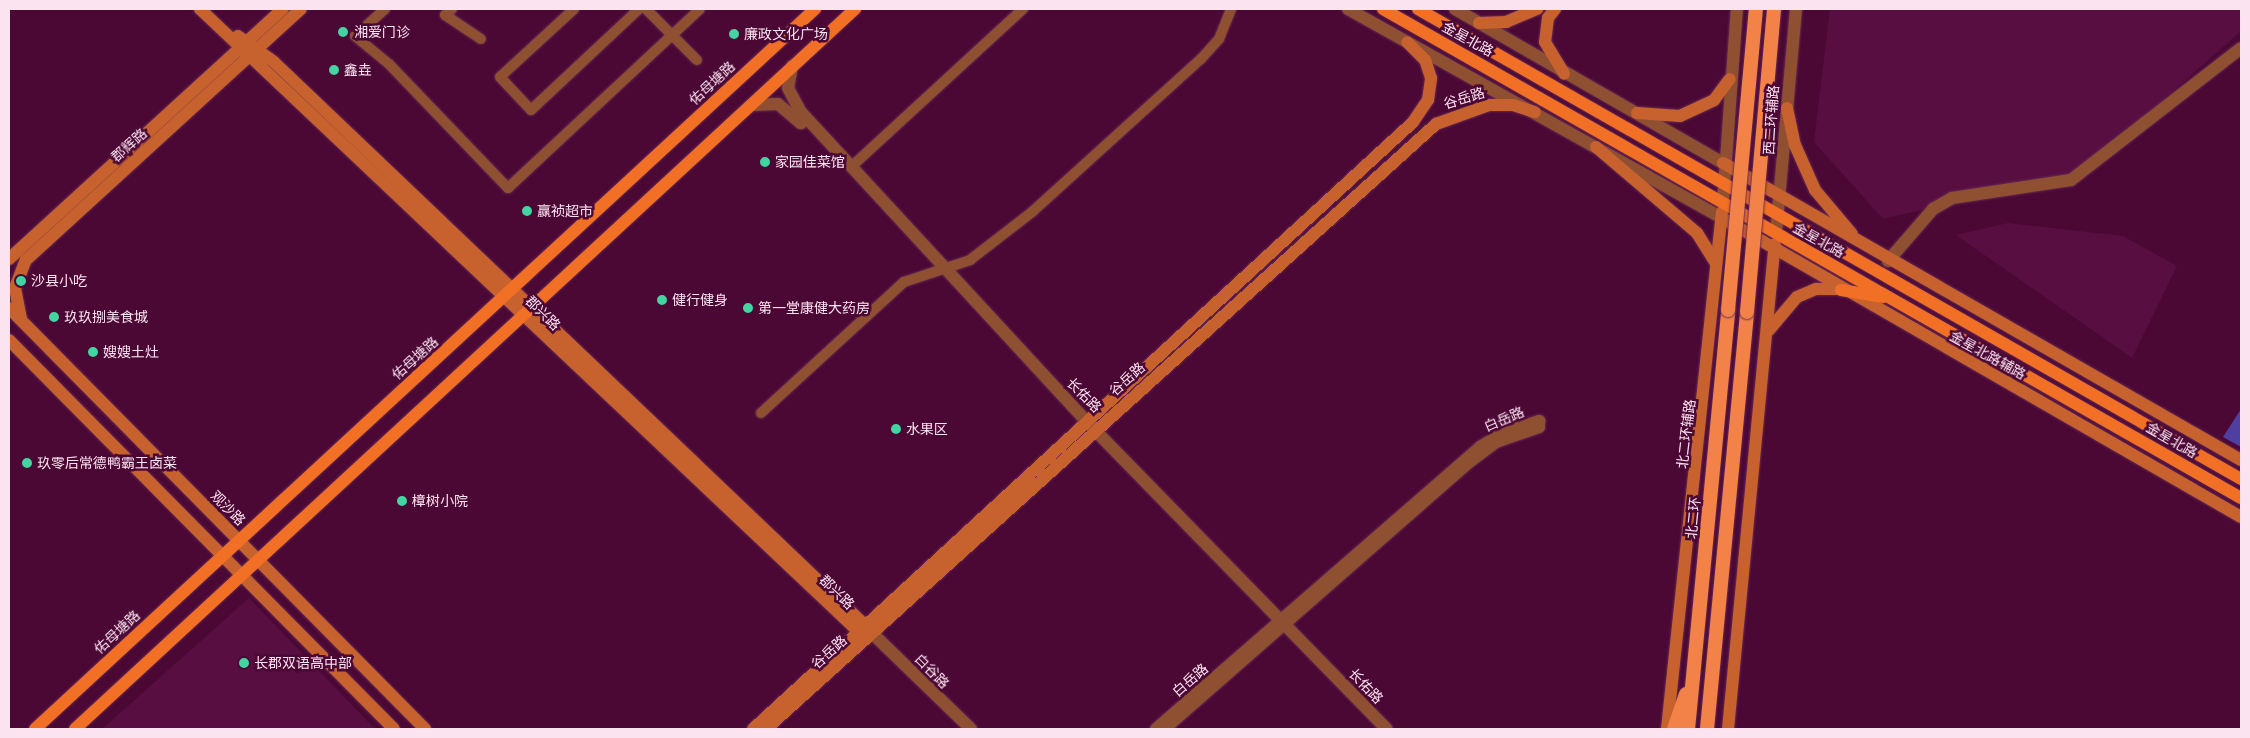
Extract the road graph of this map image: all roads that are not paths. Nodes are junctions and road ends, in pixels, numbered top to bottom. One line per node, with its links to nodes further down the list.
1 (200, 9): 29 (main road, 郡兴路)
2 (210, 9): 29 (main road, 郡兴路)
3 (283, 9): 29 (main road, 郡辉路)
4 (301, 9): 29 (main road, 郡辉路)
5 (385, 9): 26 (street)
6 (574, 9): 7 (street)
7 (640, 9)
8 (646, 9): 26 (street)
9 (700, 9): 26 (street)
10 (815, 9): 54 (main road, 佑母塘路)
11 (855, 9): 32 (main road)
12 (1023, 9): 41 (street)
13 (1231, 9): 51 (street)
14 (1348, 9): 28 (street)
15 (1383, 9): 44 (main road, 金星北路)
16 (1418, 9): 42 (main road, 金星北路)
17 (1455, 9): 25 (street)
18 (1536, 9): 25 (main road)
19 (1555, 9): 33 (main road)
20 (1737, 9): 34 (street)
21 (1756, 9): 73 (highway, 北二环, bridge)
22 (1774, 9): 89 (highway, bridge)
23 (1796, 9): 36 (street, 西二环辅路)
24 (445, 11): 27 (street)
25 (1479, 23): 33 (street)
26 (670, 35): 31 (street)
27 (480, 39)
28 (1407, 42): 37 (street); 62 (main road)
29 (249, 48): 50 (main road, 郡辉路); 54 (main road, 郡兴路); 58 (main road, 郡辉路)
30 (2241, 48): 49 (street)
31 (697, 60)
32 (792, 66): 35 (main road); 41 (street, 长佑路)
33 (1564, 74): 38 (street)
34 (1730, 79): 38 (main road); 40 (street)
35 (750, 105): 51 (street, 长佑路); 57 (main road)
36 (1786, 108): 43 (street, 西二环辅路); 49 (main road)
37 (1535, 112): 39 (street); 62 (main road, 谷岳路)
38 (1637, 113): 40 (street)
39 (1596, 147): 46 (street); 52 (main road)
40 (1723, 163): 42 (street); 43 (main road)
41 (850, 167): 51 (street, 长佑路)
42 (1724, 184): 44 (street); 45 (main road, 金星北路)
43 (1779, 198): 45 (street, 西二环辅路); 49 (main road)
44 (1723, 202): 46 (main road, 北二环辅路); 47 (main road, 金星北路)
45 (1778, 215): 47 (street, 西二环辅路); 64 (main road, 金星北路)
46 (1722, 218): 48 (main road, 金星北路辅路); 52 (main road, 北二环辅路)
47 (1776, 233): 48 (main road); 55 (main road, 金星北路)
48 (1774, 251): 53 (main road, 金星北路辅路); 59 (main road)
49 (1884, 258): 63 (main road)
50 (9, 259)
51 (942, 270): 61 (street); 62 (street, 长佑路)
52 (1718, 271): 86 (main road, 北二环辅路)
53 (1841, 290): 55 (main road); 59 (main road); 66 (main road, 金星北路辅路)
54 (509, 293): 57 (main road, 郡兴路); 67 (main road, 佑母塘路)
55 (1891, 298): 65 (main road, 金星北路)
56 (9, 308): 58 (main road, 观沙路)
57 (527, 311): 69 (main road); 72 (main road, 郡兴路)
58 (22, 322): 67 (main road, 观沙路)
59 (1768, 332): 90 (main road)
60 (9, 340): 68 (main road)
61 (761, 413)
62 (1090, 426): 71 (street, 长佑路); 72 (main road, 谷岳路)
63 (2241, 460)
64 (2241, 479)
65 (2241, 498)
66 (2241, 517)
67 (239, 540): 68 (main road, 佑母塘路); 69 (main road, 观沙路)
68 (222, 556): 70 (main road); 74 (main road, 佑母塘路)
69 (259, 560): 70 (main road); 77 (main road, 观沙路)
70 (242, 576): 75 (main road); 76 (main road)
71 (1282, 624): 71 (street, 白岳路); 82 (street, 白岳路); 83 (street, 白岳路); 84 (street, 长佑路); 85 (street, 长佑路)
72 (864, 631): 78 (main road); 79 (main road, 谷岳路); 80 (street, 白谷路); 81 (street, 白谷路)
73 (1695, 667): 87 (highway); 88 (highway, 北二环)
74 (35, 729)
75 (75, 729)
76 (394, 729)
77 (425, 729)
78 (753, 729)
79 (766, 729)
80 (964, 729)
81 (971, 729)
82 (1156, 729)
83 (1164, 729)
84 (1379, 729)
85 (1387, 729)
86 (1667, 729)
87 (1674, 729)
88 (1688, 729)
89 (1706, 729)
90 (1728, 729)

